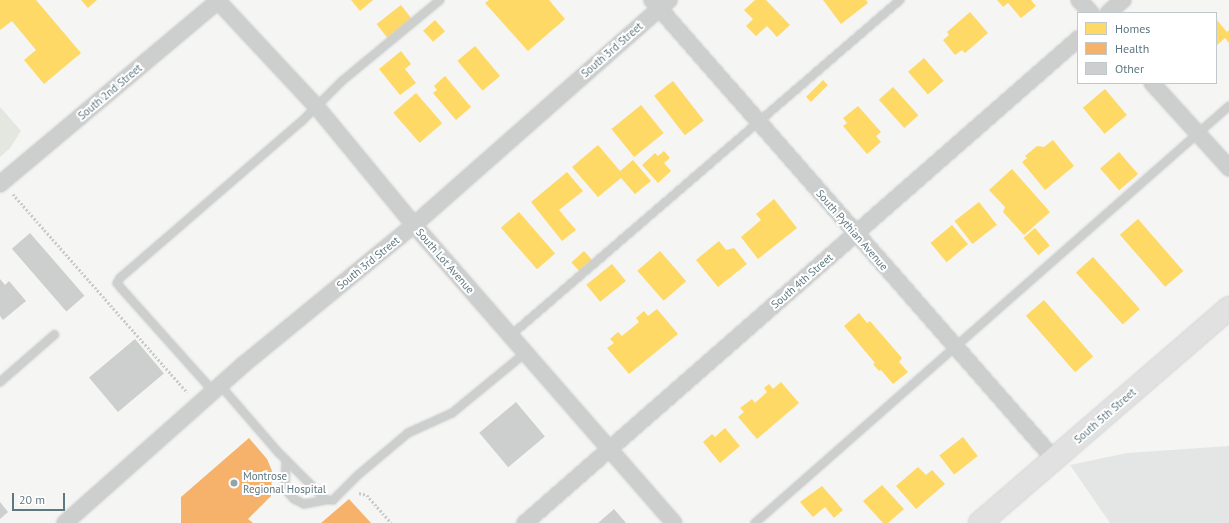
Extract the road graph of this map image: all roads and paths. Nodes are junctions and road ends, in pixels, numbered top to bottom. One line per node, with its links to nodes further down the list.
1 (218, 0): 11 (street, South Lot Avenue); 16 (street, South 2nd Street)
2 (440, 0): 11 (lane)
3 (900, 0): 13 (lane)
4 (1079, 0): 7 (street)
5 (1123, 0): 8 (street)
6 (660, 3): 13 (street, South Pythian Avenue); 18 (street, South 3rd Street)
7 (1090, 12)
8 (1109, 12)
9 (1077, 40): 19 (street, South 4th Street)
10 (1153, 84): 14 (street)
11 (316, 106): 18 (street, South Lot Avenue); 26 (lane)
12 (1229, 106): 14 (lane)
13 (758, 122): 19 (street, South Pythian Avenue); 22 (lane)
14 (1197, 135): 15 (street); 23 (lane)
15 (1229, 168)
16 (0, 184)
17 (16, 197): 27 (path)
18 (414, 225): 22 (street, South Lot Avenue); 26 (street, South 3rd Street)
19 (856, 234): 23 (street, South Pythian Avenue); 28 (street, South 4th Street)
20 (1229, 308): 29 (street, South 5th Street)
21 (54, 335): 25 (lane)
22 (510, 336): 24 (street, South Lot Avenue)
23 (955, 347): 29 (street, South Pythian Avenue); 37 (lane)
24 (525, 353): 28 (street, South Lot Avenue); 31 (lane)
25 (0, 382)
26 (217, 388): 30 (lane); 33 (street, South 3rd Street)
27 (188, 393)
28 (609, 450): 35 (street, South 4th Street); 36 (street, South Lot Avenue)
29 (1054, 459): 38 (street, South 5th Street)
30 (286, 460): 32 (lane); 32 (lane)
31 (347, 486): 32 (lane); 34 (path)
32 (326, 500)
33 (65, 523)
34 (391, 523)
35 (525, 523)
36 (674, 523)
37 (755, 523)
38 (980, 523)

